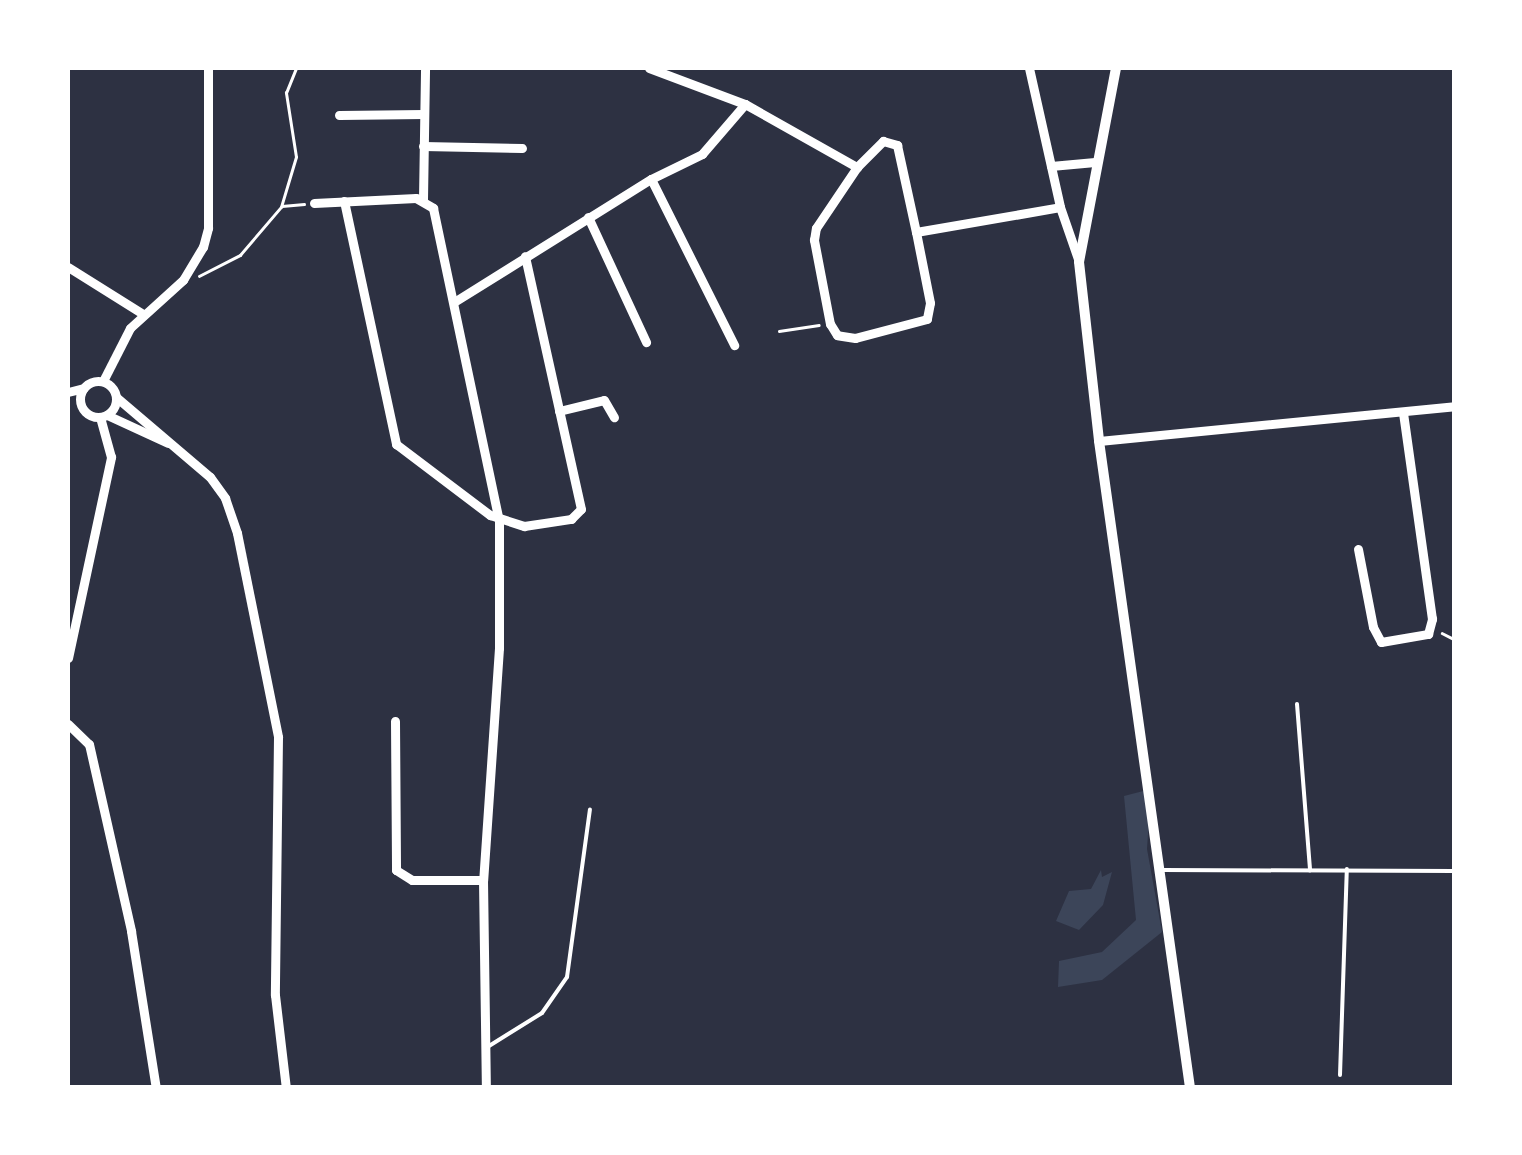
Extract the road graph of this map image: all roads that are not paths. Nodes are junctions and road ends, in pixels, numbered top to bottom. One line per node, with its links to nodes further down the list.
1 (208, 68): 25 (street)
2 (425, 68): 7 (street)
3 (649, 68): 6 (street)
4 (1029, 68): 12 (street)
5 (1116, 68): 11 (street)
6 (745, 104): 13 (street); 14 (street)
7 (424, 114): 8 (street); 9 (street)
8 (339, 115)
9 (424, 146): 10 (street); 15 (street)
10 (522, 148)
11 (1096, 162): 12 (street); 22 (street)
12 (1051, 166): 18 (street)
13 (857, 168): 20 (street); 20 (street)
14 (651, 178): 19 (street); 27 (street)
15 (423, 199): 16 (street); 24 (street)
16 (344, 201): 17 (street); 41 (street)
17 (314, 203)
18 (1060, 207): 20 (street); 22 (street)
19 (588, 217): 21 (street); 26 (street)
20 (916, 232)
21 (526, 256): 24 (street); 35 (street)
22 (1079, 262): 39 (street)
23 (68, 267): 25 (street)
24 (454, 302): 41 (street)
25 (143, 314): 28 (street)
26 (646, 342)
27 (734, 345)
28 (103, 382): 29 (street); 31 (street)
29 (84, 388): 30 (street); 34 (street)
30 (68, 392)
31 (116, 397): 37 (street); 40 (street)
32 (68, 406): 34 (street)
33 (1454, 406): 36 (street)
34 (82, 408): 37 (street)
35 (559, 411): 38 (street); 41 (street)
36 (1403, 412): 39 (street); 42 (street)
37 (104, 416): 40 (street); 43 (street)
38 (614, 417)
39 (1099, 442): 49 (street)
40 (180, 448): 59 (street)
41 (499, 520): 52 (street)
42 (1358, 550)
43 (68, 658)
44 (1298, 704): 50 (lane)
45 (395, 721): 52 (street)
46 (68, 724): 58 (street)
47 (590, 810): 55 (lane)
48 (1347, 869): 50 (lane); 51 (lane); 57 (lane)
49 (1162, 870): 50 (lane); 56 (street)
50 (1310, 870)
51 (1454, 871)
52 (483, 880): 55 (street)
53 (1454, 892): 54 (lane)
54 (1454, 1011)
55 (486, 1048): 60 (street)
56 (1190, 1068): 61 (street); 62 (street)
57 (1340, 1075)
58 (156, 1088)
59 (286, 1088)
60 (486, 1088)
61 (1190, 1088)
62 (1199, 1088)

